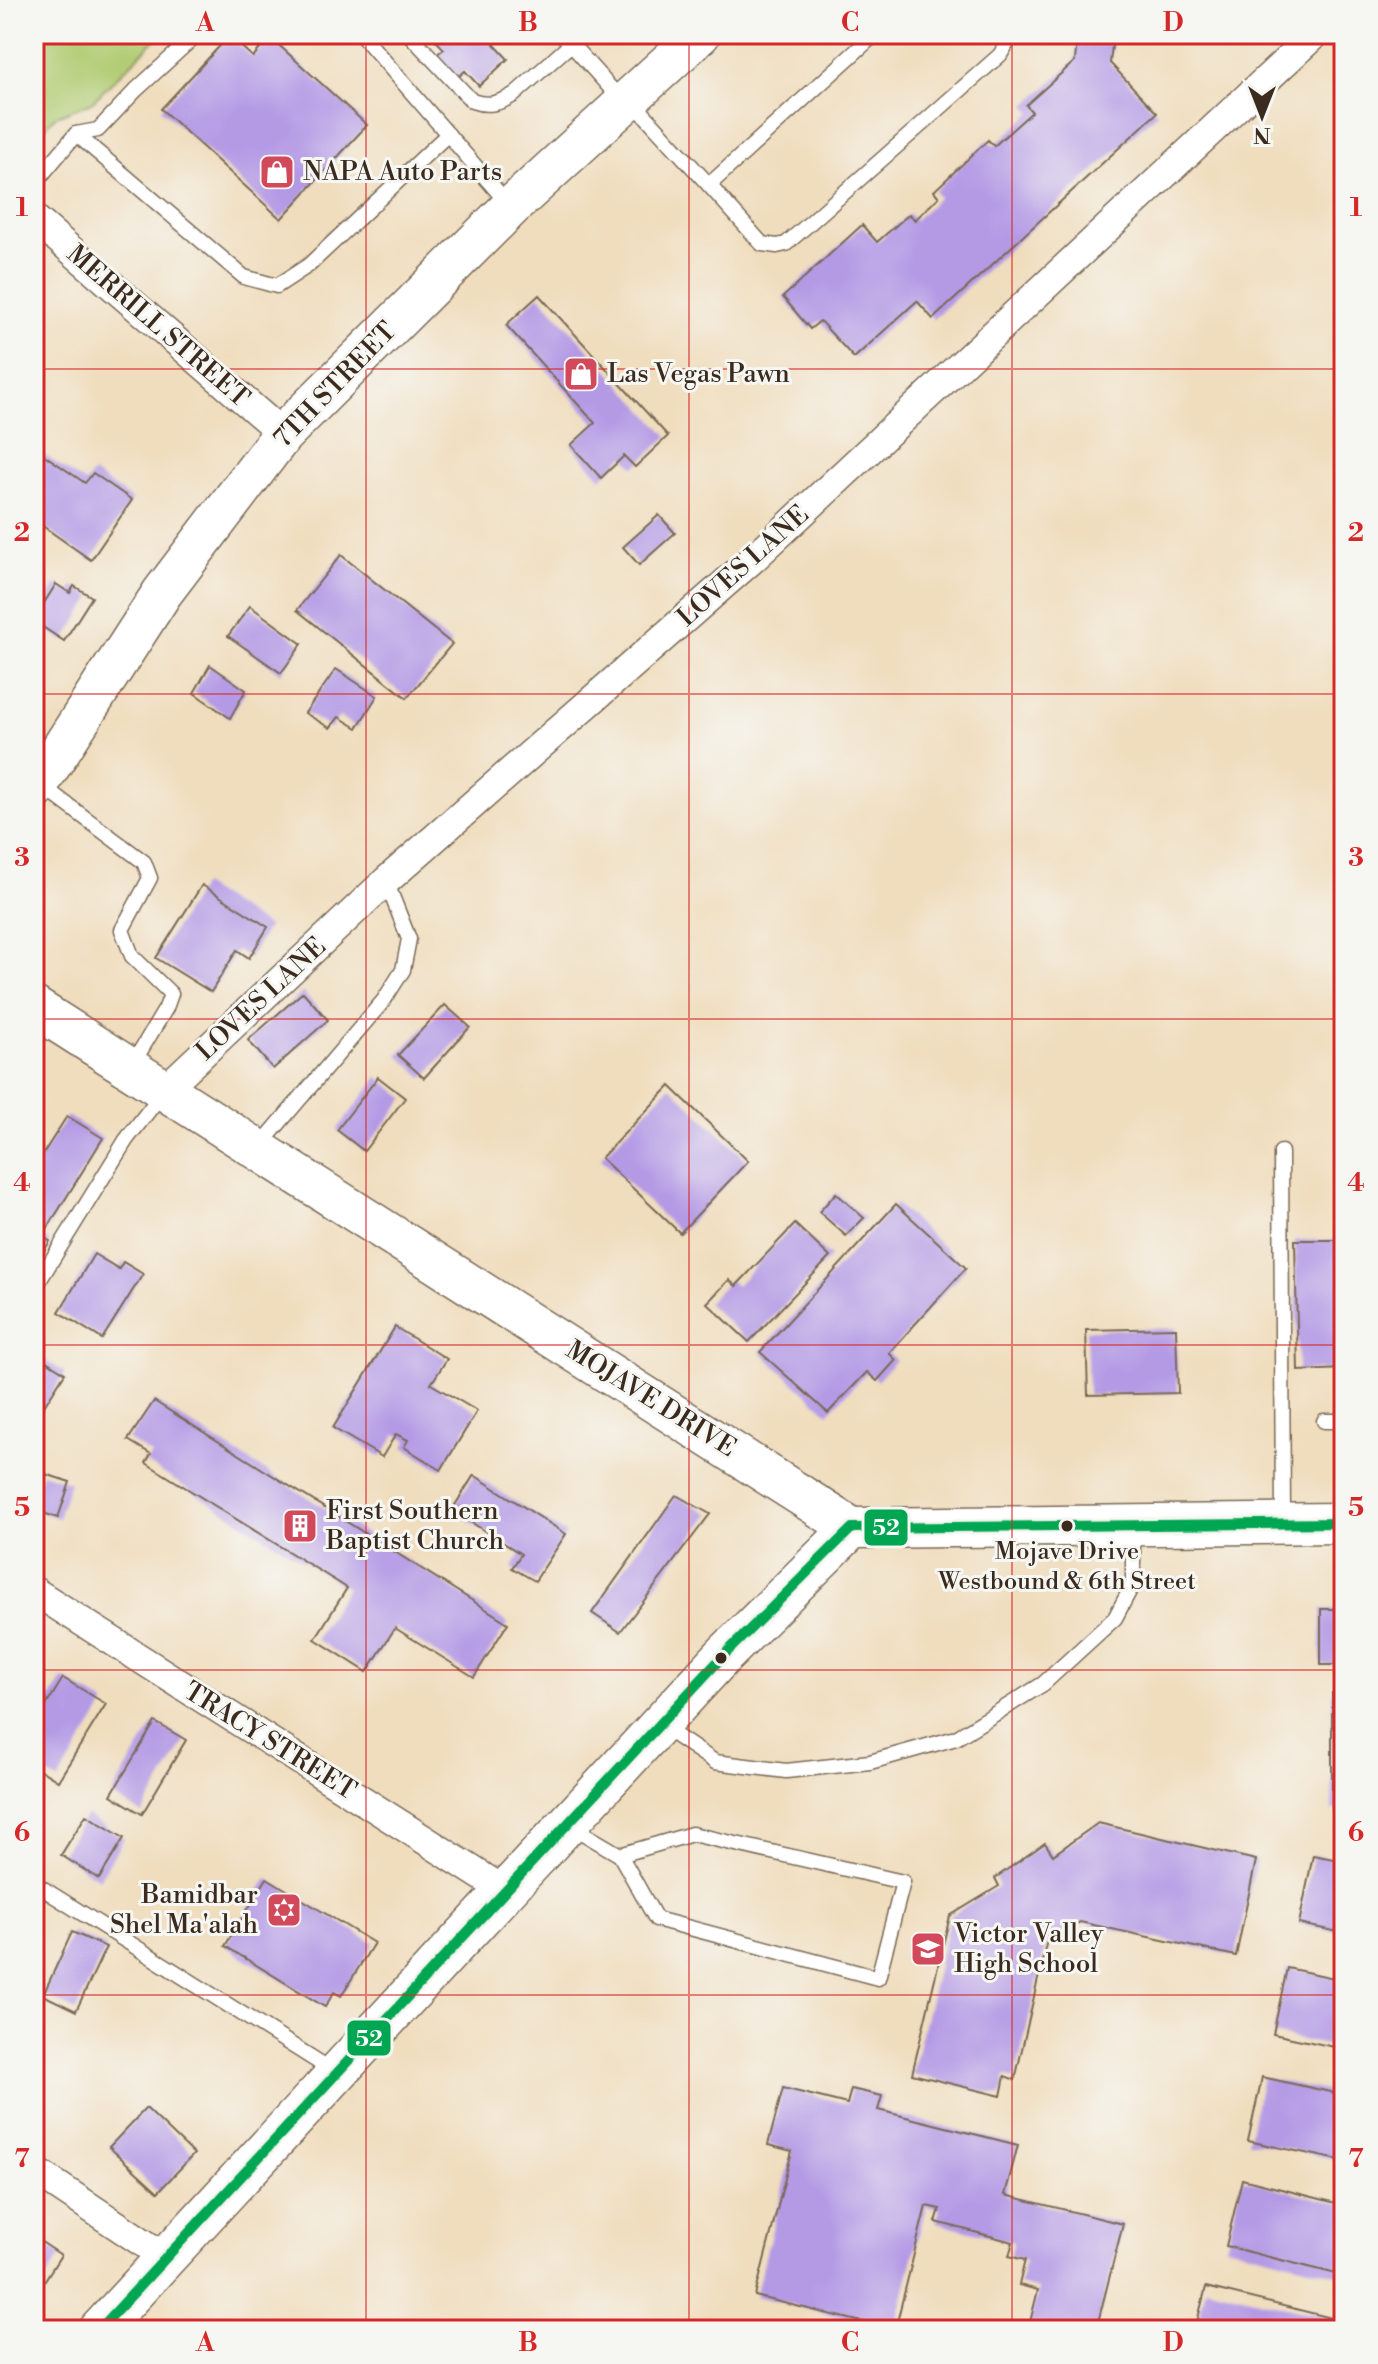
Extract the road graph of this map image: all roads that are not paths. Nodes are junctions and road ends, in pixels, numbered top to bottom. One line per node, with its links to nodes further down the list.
1 (197, 34): 10 (lane)
2 (361, 34): 11 (lane)
3 (409, 34): 8 (lane)
4 (875, 34): 13 (lane)
5 (1002, 34): 13 (lane)
6 (1315, 34): 18 (street, LOVES LANE)
7 (690, 37): 9 (main road, 7TH STREET)
8 (566, 39): 9 (lane)
9 (627, 101): 13 (lane); 14 (main road, 7TH STREET)
10 (76, 134): 11 (lane); 12 (lane)
11 (448, 134): 14 (lane)
12 (34, 184)
13 (709, 185)
14 (511, 207): 16 (main road, 7TH STREET)
15 (34, 218): 16 (street, MERRILL STREET)
16 (283, 434): 17 (main road, 7TH STREET)
17 (36, 785): 20 (lane)
18 (386, 881): 21 (street, LOVES LANE); 22 (lane)
19 (34, 1007): 20 (main road, MOJAVE DRIVE)
20 (130, 1068): 21 (main road, MOJAVE DRIVE)
21 (164, 1090): 22 (main road, MOJAVE DRIVE); 24 (lane)
22 (257, 1149): 30 (main road, MOJAVE DRIVE)
23 (1281, 1152): 28 (lane)
24 (34, 1289)
25 (1324, 1421): 26 (lane)
26 (1344, 1421)
27 (1344, 1523): 28 (main road)
28 (1283, 1524): 29 (main road)
29 (1133, 1525): 30 (main road); 32 (lane)
30 (852, 1528): 32 (main road)
31 (34, 1591): 36 (street, TRACY STREET)
32 (660, 1724): 33 (main road)
33 (567, 1824): 34 (lane); 36 (main road)
34 (620, 1855): 34 (lane)
35 (34, 1883): 37 (lane)
36 (505, 1891): 37 (main road)
37 (337, 2074): 39 (main road)
38 (34, 2170): 39 (street)
39 (166, 2258): 40 (main road)
40 (99, 2330)

